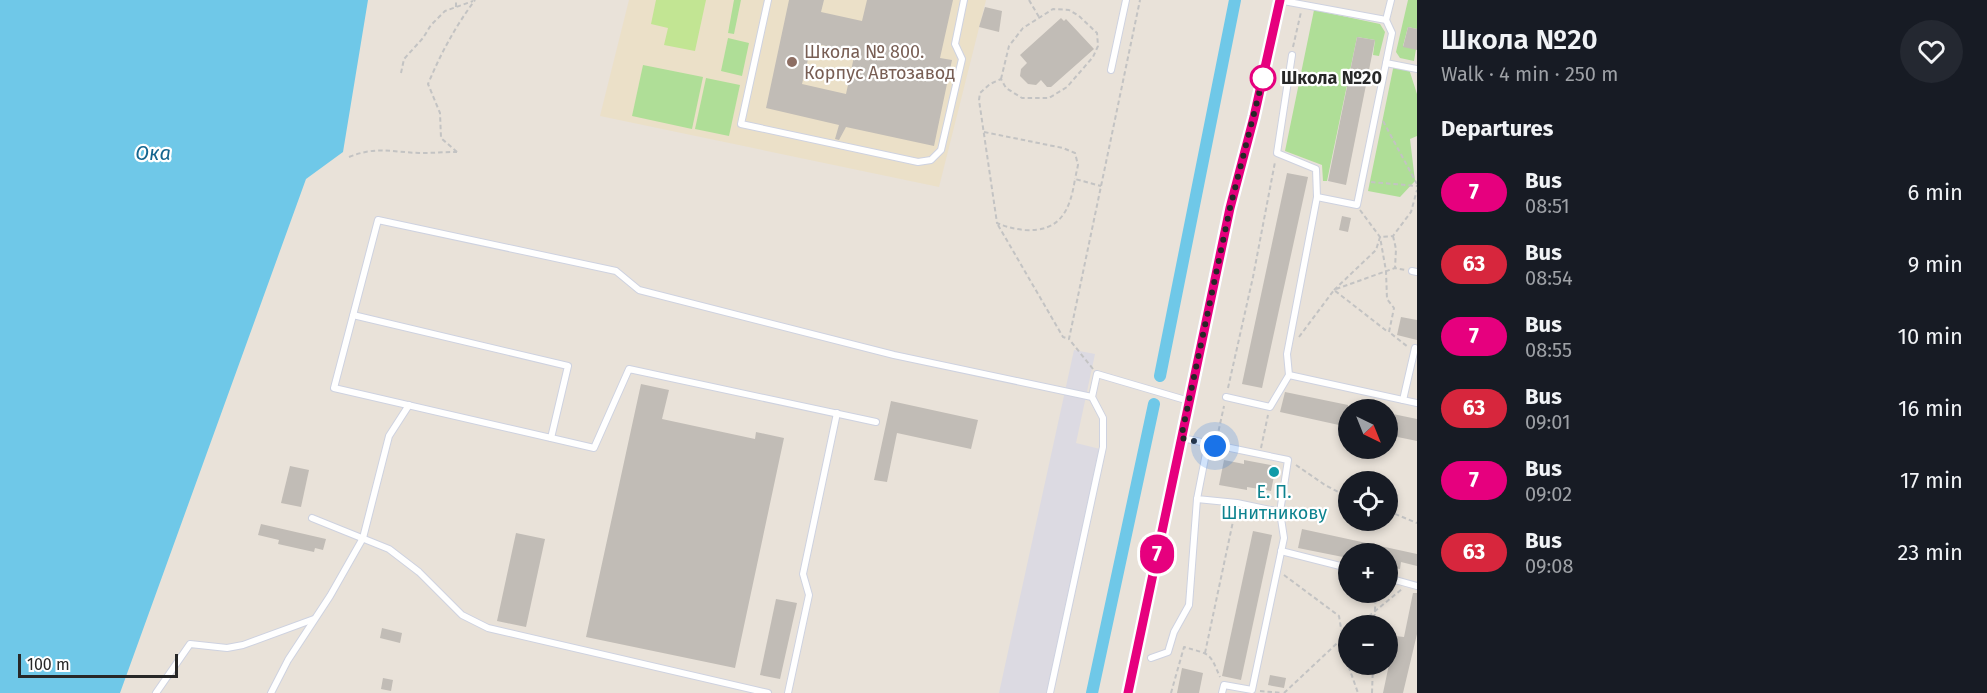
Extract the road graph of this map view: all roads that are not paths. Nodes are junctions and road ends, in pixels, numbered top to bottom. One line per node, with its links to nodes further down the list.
1 (768, 0): 2 (lane)
2 (964, 0)
3 (1126, 0): 10 (lane)
4 (1279, 0): 6 (lane); 18 (street)
5 (1391, 0): 6 (lane)
6 (1386, 20): 8 (lane)
7 (1292, 55): 11 (lane)
8 (1386, 63): 9 (lane); 11 (lane)
9 (1417, 69)
10 (1111, 70)
11 (1317, 198): 14 (lane)
12 (353, 315): 15 (lane); 20 (lane); 23 (lane)
13 (1416, 349): 17 (lane)
14 (1289, 375): 16 (lane); 17 (lane)
15 (1092, 397): 18 (lane); 40 (lane)
16 (1226, 397)
17 (1403, 400): 19 (lane)
18 (1189, 401): 24 (street)
19 (1417, 402)
20 (409, 405): 23 (lane); 29 (lane)
21 (837, 413): 22 (lane); 23 (lane); 39 (lane)
22 (876, 422)
23 (551, 438)
24 (1181, 438): 25 (lane); 41 (street)
25 (1208, 443): 26 (lane); 27 (lane)
26 (1197, 499): 27 (lane); 35 (lane)
27 (1280, 512): 30 (lane)
28 (312, 518): 29 (lane)
29 (363, 538): 34 (lane); 38 (lane)
30 (1281, 551): 31 (lane); 42 (lane)
31 (1338, 565)
32 (1398, 581): 33 (lane)
33 (1417, 585)
34 (315, 619): 36 (lane); 37 (lane)
35 (1151, 658)
36 (156, 693)
37 (271, 693)
38 (768, 693)
39 (788, 693)
40 (1050, 693)
41 (1128, 693)
42 (1222, 693)

